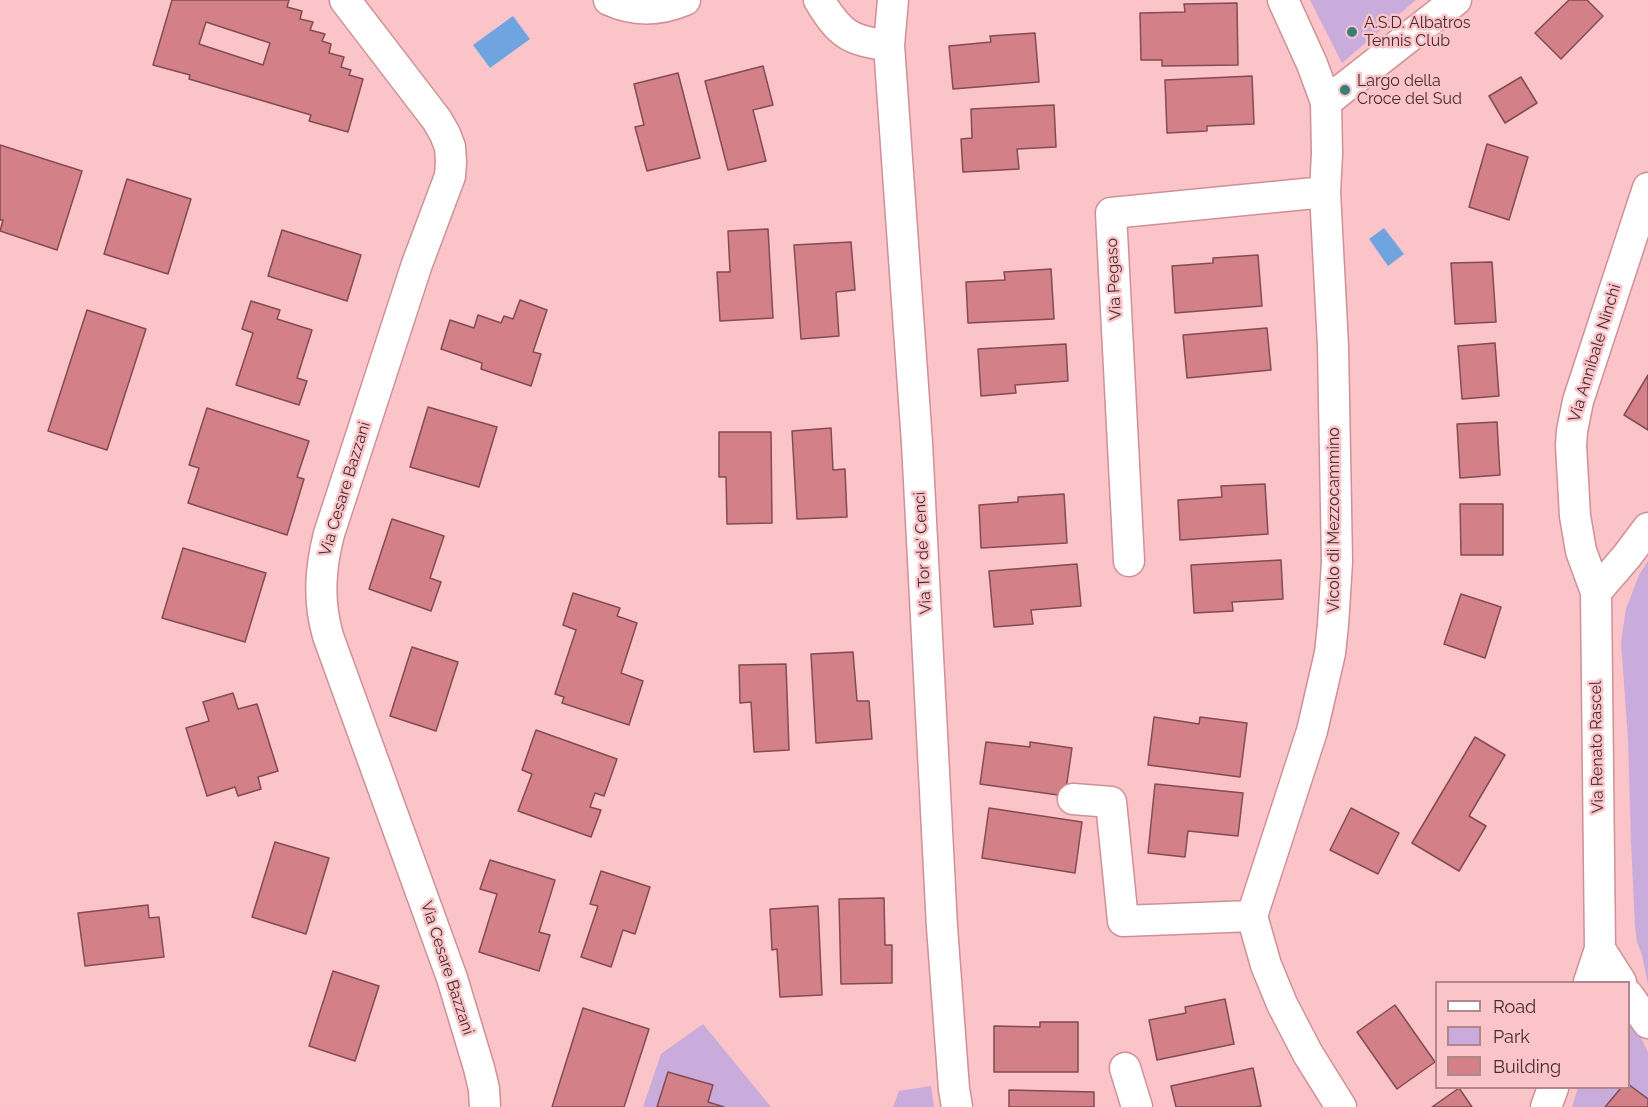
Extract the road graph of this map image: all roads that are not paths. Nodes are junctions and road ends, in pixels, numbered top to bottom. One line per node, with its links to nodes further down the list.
1 (345, 0): 24 (street, Via Cesare Bazzani)
2 (609, 0): 3 (street)
3 (685, 0)
4 (819, 0): 8 (street)
5 (893, 0): 8 (street, Via Tor de' Cenci)
6 (1283, 0): 9 (street)
7 (1456, 0): 9 (street)
8 (890, 45): 25 (street, Via Tor de' Cenci)
9 (1326, 102): 11 (street, Vicolo di Mezzocammino)
10 (1648, 188): 14 (street, Via Annibale Ninchi)
11 (1325, 192): 13 (street, Via Pegaso); 16 (street, Vicolo di Mezzocammino)
12 (1648, 528): 14 (street)
13 (1130, 561)
14 (1596, 592): 17 (street, Via Renato Rascel)
15 (1072, 799): 16 (street)
16 (1252, 916): 27 (street)
17 (1600, 949): 18 (street, Via Renato Rascel); 19 (street)
18 (1589, 981)
19 (1620, 981)
20 (1630, 996): 21 (street)
21 (1648, 1023)
22 (1125, 1068): 26 (street)
23 (1553, 1089): 28 (street)
24 (485, 1107)
25 (957, 1107)
26 (1137, 1107)
27 (1341, 1107)
28 (1546, 1107)

